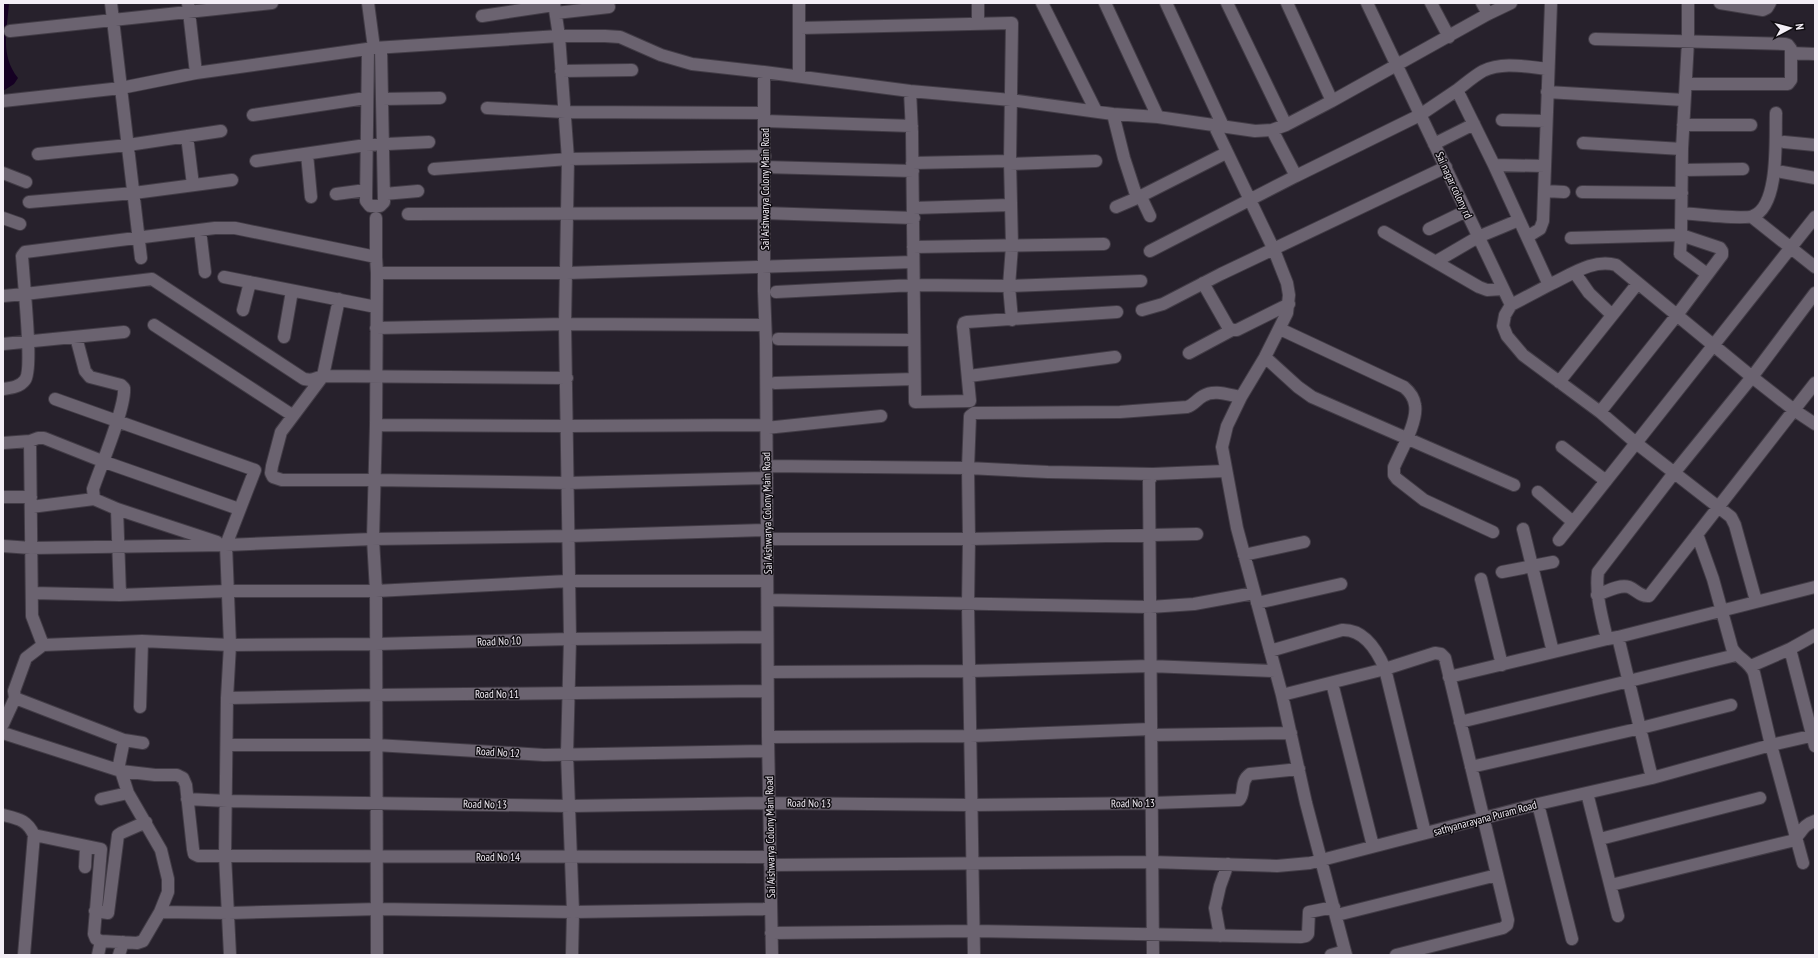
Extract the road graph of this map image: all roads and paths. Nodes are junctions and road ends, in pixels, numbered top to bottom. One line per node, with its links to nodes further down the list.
1 (111, 3): 24 (street)
2 (272, 3): 21 (street)
3 (368, 3): 32 (street)
4 (799, 3): 26 (street)
5 (978, 3): 25 (street)
6 (1042, 3): 57 (street)
7 (1105, 3): 64 (street)
8 (1166, 3): 72 (street)
9 (1227, 3): 68 (street)
10 (1287, 3): 55 (street)
11 (1366, 3): 36 (street, Sai nagar colony rd)
12 (1431, 3): 29 (street)
13 (1482, 3): 22 (street)
14 (1511, 3): 22 (street)
15 (1551, 3): 38 (street)
16 (1688, 3): 31 (street)
17 (1720, 3): 18 (street)
18 (1770, 3)
19 (555, 7): 20 (street); 23 (street); 28 (street)
20 (608, 7)
21 (188, 8): 24 (street); 42 (street)
22 (1488, 14): 29 (street)
23 (482, 16)
24 (113, 21): 27 (street); 45 (street)
25 (978, 24): 26 (street); 52 (street)
26 (800, 28): 43 (street)
27 (10, 31)
28 (559, 36): 32 (street); 40 (street); 41 (street)
29 (1449, 37): 36 (street)
30 (1595, 39): 31 (street)
31 (1688, 41): 33 (street); 44 (street)
32 (374, 49): 35 (street); 37 (street); 42 (street)
33 (1791, 53): 34 (street); 44 (street)
34 (1815, 54)
35 (382, 65): 37 (street); 51 (street)
36 (1397, 65): 55 (street); 62 (street, Sai nagar colony rd)
37 (367, 67): 49 (street)
38 (1548, 69): 46 (street); 48 (street)
39 (632, 70): 40 (street)
40 (562, 71): 58 (street)
41 (764, 72): 43 (street); 63 (street, Sai Aishwarya Colony Main Road)
42 (196, 73): 45 (street)
43 (799, 76): 47 (street)
44 (1686, 84): 53 (street)
45 (121, 88): 54 (street); 80 (street)
46 (1457, 90): 62 (street); 67 (street)
47 (910, 91): 52 (street); 71 (street)
48 (1547, 92): 53 (street); 66 (street)
49 (366, 98): 61 (street); 81 (street)
50 (440, 98): 51 (street)
51 (382, 99): 82 (street)
52 (1012, 100): 57 (street); 92 (street)
53 (1684, 100): 69 (street)
54 (3, 101)
55 (1332, 101): 68 (street)
56 (487, 108): 58 (street)
57 (1096, 110): 60 (street)
58 (565, 112): 63 (street); 88 (street)
59 (1776, 113): 129 (street)
60 (1113, 114): 64 (street); 117 (street)
61 (253, 115)
62 (1420, 115): 79 (street, Sai nagar colony rd); 102 (street)
63 (764, 117): 71 (street); 90 (street, Sai Aishwarya Colony Main Road)
64 (1158, 117): 72 (street)
65 (1502, 120): 66 (street)
66 (1546, 121): 94 (street)
67 (1474, 124): 79 (street); 93 (street)
68 (1286, 125): 73 (street)
69 (1683, 125): 70 (street); 84 (street)
70 (1751, 125)
71 (912, 126): 95 (street)
72 (1219, 126): 73 (street); 85 (street)
73 (1272, 130): 102 (street)
74 (221, 131): 75 (street)
75 (187, 136): 80 (street); 106 (street)
76 (429, 142): 82 (street)
77 (1583, 142): 84 (street)
78 (1784, 142): 83 (street)
79 (1434, 144): 96 (street, Sai nagar colony rd)
80 (128, 145): 86 (street); 112 (street)
81 (366, 145): 82 (street); 87 (street); 107 (street)
82 (383, 145): 115 (street)
83 (1815, 145)
84 (1682, 149): 99 (street)
85 (1226, 153): 117 (street); 118 (street)
86 (38, 154)
87 (307, 154): 89 (street); 116 (street)
88 (568, 160): 90 (street); 97 (street); 127 (street)
89 (256, 161)
90 (764, 161): 95 (street); 123 (street, Sai Aishwarya Colony Main Road)
91 (1096, 161): 92 (street)
92 (1010, 162): 95 (street); 120 (street)
93 (1494, 165): 94 (street); 133 (street)
94 (1545, 166): 109 (street)
95 (912, 167): 124 (street)
96 (1446, 167): 122 (street, Sai nagar colony rd); 147 (street)
97 (434, 169)
98 (1743, 169): 99 (street)
99 (1683, 170): 113 (street)
100 (1782, 172): 103 (street)
101 (3, 173): 105 (street)
102 (1296, 176): 118 (street)
103 (1815, 178)
104 (232, 180): 106 (street)
105 (26, 182)
106 (193, 185): 112 (street)
107 (366, 190): 114 (street); 115 (street)
108 (418, 191): 115 (street)
109 (1545, 191): 110 (street); 140 (street)
110 (1564, 192)
111 (1582, 192): 113 (street)
112 (134, 193): 119 (street); 141 (street)
113 (1682, 193): 125 (street)
114 (336, 194)
115 (384, 194)
116 (311, 197)
117 (1139, 197): 121 (street); 128 (street)
118 (1250, 200): 147 (street); 148 (street)
119 (29, 202)
120 (1010, 205): 124 (street); 144 (street)
121 (1116, 207)
122 (1466, 211): 135 (street); 139 (street, Sai nagar colony rd)
123 (764, 213): 124 (street); 127 (street); 153 (street, Sai Aishwarya Colony Main Road)
124 (913, 213): 145 (street)
125 (1682, 213): 129 (street); 138 (street)
126 (408, 214): 127 (street)
127 (568, 215): 158 (street)
128 (1150, 216)
129 (1752, 216): 146 (street)
130 (1815, 217): 146 (street)
131 (3, 218): 134 (street)
132 (376, 218): 149 (street)
133 (1519, 220): 139 (street); 140 (street)
134 (20, 224)
135 (1429, 229)
136 (200, 230): 141 (street); 149 (street); 155 (street)
137 (1384, 232): 151 (street)
138 (1681, 235): 142 (street); 159 (street); 159 (street)
139 (1478, 237): 151 (street); 168 (street, Sai nagar colony rd)
140 (1527, 237): 166 (street)
141 (140, 238): 150 (street); 172 (street)
142 (1571, 238)
143 (1104, 244): 144 (street)
144 (1012, 246): 145 (street); 167 (street)
145 (913, 247): 152 (street)
146 (1791, 248): 154 (street); 197 (street)
147 (1274, 250): 163 (street); 175 (street)
148 (1150, 251)
149 (376, 257): 157 (street)
150 (141, 258)
151 (1437, 261): 168 (street)
152 (913, 262): 153 (street); 165 (street)
153 (764, 267): 158 (street); 186 (street, Sai Aishwarya Colony Main Road)
154 (1815, 267)
155 (205, 272)
156 (1575, 273): 164 (street); 166 (street); 181 (street)
157 (377, 274): 158 (street); 177 (street)
158 (567, 274): 184 (street)
159 (1707, 274): 182 (street)
160 (224, 278): 162 (street)
161 (1141, 280): 167 (street)
162 (250, 282): 169 (street); 178 (street)
163 (1203, 283): 179 (street); 189 (street)
164 (1638, 283): 181 (street); 182 (street)
165 (914, 285): 167 (street); 170 (street); 194 (street)
166 (1548, 285): 176 (street)
167 (1009, 286): 183 (street)
168 (1503, 289): 176 (street, Sai nagar colony rd)
169 (292, 291): 174 (street); 192 (street)
170 (776, 292)
171 (1815, 293): 204 (street)
172 (26, 294): 173 (street); 195 (street); 201 (street)
173 (3, 296)
174 (339, 299): 177 (street); 201 (street)
175 (1289, 304): 188 (street); 189 (street)
176 (1511, 305): 207 (street)
177 (376, 307): 187 (street)
178 (243, 310)
179 (1142, 310)
180 (1117, 312): 183 (street)
181 (1612, 315): 207 (street)
182 (1677, 316): 197 (street); 214 (street)
183 (1012, 320): 203 (street)
184 (565, 324): 186 (street); 187 (street); 205 (street)
185 (154, 325): 215 (street)
186 (765, 325): 221 (street, Sai Aishwarya Colony Main Road)
187 (376, 328): 202 (street)
188 (1280, 329): 200 (street); 222 (street)
189 (1232, 330): 198 (street)
190 (124, 332): 191 (street)
191 (76, 337): 195 (street); 217 (street)
192 (284, 337)
193 (778, 338): 194 (street)
194 (913, 340): 206 (street)
195 (28, 342): 196 (street); 210 (street)
196 (3, 344)
197 (1714, 346): 204 (street); 225 (street)
198 (1189, 354)
199 (1115, 357): 203 (street)
200 (1265, 357): 211 (street); 222 (street)
201 (323, 376): 202 (street); 215 (street)
202 (376, 376): 205 (street); 219 (street)
203 (968, 376): 206 (street)
204 (1752, 377): 213 (street); 231 (street)
205 (566, 378): 220 (street)
206 (914, 379): 208 (street)
207 (1559, 382): 214 (street)
208 (775, 383)
209 (1815, 384): 213 (street)
210 (3, 390)
211 (1241, 397): 228 (street); 229 (street)
212 (55, 399): 217 (street)
213 (1794, 410): 218 (street); 241 (street)
214 (1600, 412): 225 (street)
215 (292, 415): 233 (street)
216 (880, 416): 221 (street)
217 (117, 420): 227 (street); 243 (street)
218 (1815, 424)
219 (376, 425): 220 (street); 233 (street)
220 (567, 426): 221 (street); 235 (street)
221 (766, 426): 230 (street, Sai Aishwarya Colony Main Road)
222 (1406, 438): 236 (street); 246 (street)
223 (30, 441): 224 (street); 227 (street); 240 (street)
224 (3, 443)
225 (1636, 443): 231 (street); 234 (street)
226 (1562, 447): 234 (street)
227 (102, 461): 239 (street); 243 (street)
228 (968, 468): 230 (street); 232 (street); 253 (street)
229 (1225, 471): 232 (street); 260 (street)
230 (766, 472): 235 (street); 247 (street, Sai Aishwarya Colony Main Road)
231 (1674, 473): 241 (street); 273 (street)
232 (1153, 474): 250 (street)
233 (374, 480): 235 (street); 252 (street)
234 (1606, 481): 244 (street)
235 (568, 483): 251 (street)
236 (1514, 485)
237 (1538, 492): 244 (street)
238 (3, 497): 240 (street)
239 (94, 499): 240 (street); 242 (street)
240 (31, 502): 259 (street)
241 (1718, 506): 249 (street); 276 (street)
242 (117, 509): 256 (street); 258 (street)
243 (239, 509): 256 (street)
244 (1573, 522): 254 (street)
245 (1523, 529): 262 (street)
246 (1493, 532)
247 (767, 534): 251 (street); 253 (street); 266 (street, Sai Aishwarya Colony Main Road)
248 (1197, 534): 250 (street)
249 (1697, 534): 273 (street); 279 (street)
250 (1150, 535): 253 (street); 278 (street)
251 (569, 536): 252 (street); 265 (street)
252 (373, 539): 256 (street); 270 (street)
253 (969, 539): 277 (street)
254 (1559, 540)
255 (1304, 542): 260 (street)
256 (226, 545): 258 (street); 269 (street)
257 (3, 546): 259 (street)
258 (119, 546): 259 (street); 272 (street)
259 (31, 548): 271 (street)
260 (1244, 555): 274 (street)
261 (1553, 562): 262 (street)
262 (1532, 566): 263 (street); 290 (street)
263 (1502, 572)
264 (1481, 579): 292 (street)
265 (568, 581): 266 (street); 270 (street); 283 (street)
266 (768, 581): 275 (street, Sai Aishwarya Colony Main Road)
267 (1341, 584): 274 (street)
268 (1815, 587): 276 (street)
269 (228, 591): 270 (street); 272 (street); 287 (street)
270 (376, 591): 285 (street)
271 (32, 593): 272 (street); 286 (street)
272 (120, 595)
273 (1597, 595): 282 (street)
274 (1256, 598): 278 (street); 289 (street)
275 (768, 600): 277 (street); 281 (street, Sai Aishwarya Colony Main Road)
276 (1756, 601): 279 (street)
277 (968, 605): 278 (street); 296 (street)
278 (1150, 606): 293 (street)
279 (1722, 611): 282 (street); 291 (street)
280 (1815, 635): 288 (street)
281 (767, 637): 283 (street, Road No 10); 298 (street, Sai Aishwarya Colony Main Road)
282 (1612, 638): 290 (street); 300 (street)
283 (570, 639): 285 (street, Road No 10); 304 (street)
284 (142, 641): 286 (street, Road No 10); 287 (street, Road No 10); 309 (street)
285 (376, 644): 287 (street, Road No 10); 305 (street)
286 (43, 645): 303 (street)
287 (230, 645): 307 (street)
288 (1790, 649): 294 (street); 318 (street)
289 (1270, 651): 295 (street); 297 (street)
290 (1553, 652): 292 (street)
291 (1736, 655): 294 (street); 300 (street)
292 (1502, 665): 299 (street)
293 (1150, 666): 296 (street); 297 (street); 313 (street)
294 (1751, 666): 323 (street)
295 (1385, 669): 299 (street); 301 (street); 346 (street)
296 (970, 671): 298 (street); 316 (street)
297 (1275, 671): 306 (street)
298 (768, 672): 302 (street, Sai Aishwarya Colony Main Road)
299 (1449, 677): 310 (street)
300 (1629, 682): 310 (street); 312 (street)
301 (1332, 683): 306 (street); 350 (street)
302 (768, 691): 304 (street, Road No 11); 317 (street, Sai Aishwarya Colony Main Road)
303 (11, 692): 311 (street); 319 (street)
304 (569, 693): 305 (street, Road No 11); 325 (street)
305 (375, 695): 307 (street, Road No 11); 322 (street)
306 (1282, 695): 315 (street)
307 (227, 698): 321 (street)
308 (1732, 705): 312 (street)
309 (140, 707)
310 (1460, 722): 326 (street)
311 (3, 724)
312 (1641, 728): 326 (street); 329 (street)
313 (1151, 732): 315 (street); 316 (street); 338 (street)
314 (3, 733): 328 (street)
315 (1291, 733): 327 (street)
316 (970, 736): 317 (street); 340 (street)
317 (768, 738): 324 (street, Sai Aishwarya Colony Main Road)
318 (1814, 739): 323 (street, sathyanarayana Puram Road)
319 (124, 740): 320 (street); 328 (street)
320 (143, 744)
321 (227, 745): 322 (street, Road No 12); 335 (street)
322 (376, 745): 325 (street, Road No 12); 336 (street)
323 (1771, 745): 329 (street, sathyanarayana Puram Road); 349 (street)
324 (768, 751): 325 (street, Road No 12); 337 (street, Sai Aishwarya Colony Main Road)
325 (567, 754): 341 (street)
326 (1471, 768): 343 (street)
327 (1299, 769): 338 (street, Road No 13); 355 (street)
328 (119, 770): 330 (street); 334 (street)
329 (1652, 778): 331 (street, sathyanarayana Puram Road)
330 (128, 793): 333 (street); 345 (street)
331 (1588, 793): 339 (street, sathyanarayana Puram Road); 348 (street)
332 (1760, 798): 348 (street)
333 (101, 799)
334 (187, 799): 335 (street, Road No 13); 352 (street, Road No 14)
335 (227, 801): 336 (street, Road No 13); 352 (street)
336 (377, 802): 341 (street, Road No 13); 353 (street)
337 (769, 803): 340 (street, Road No 13); 341 (street, Road No 13); 356 (street, Sai Aishwarya Colony Main Road)
338 (1153, 803): 340 (street, Road No 13); 357 (street)
339 (1538, 804): 343 (street, sathyanarayana Puram Road); 376 (street)
340 (971, 805): 359 (street)
341 (570, 806): 354 (street)
342 (3, 815): 347 (street)
343 (1483, 819): 346 (street, sathyanarayana Puram Road); 362 (street)
344 (1815, 821): 349 (street)
345 (146, 822): 366 (street); 368 (street)
346 (1425, 833): 350 (street, sathyanarayana Puram Road)
347 (34, 835): 351 (street); 381 (street)
348 (1600, 839): 363 (street)
349 (1796, 839): 358 (street); 363 (street)
350 (1373, 846): 355 (street, sathyanarayana Puram Road)
351 (86, 847): 361 (street); 366 (street)
352 (225, 855): 353 (street, Road No 14); 370 (street)
353 (377, 856): 354 (street, Road No 14); 364 (street)
354 (571, 858): 356 (street, Road No 14); 369 (street)
355 (1322, 860): 360 (street, sathyanarayana Puram Road); 367 (street)
356 (770, 861): 359 (street, Road No 14); 365 (street, Sai Aishwarya Colony Main Road)
357 (1151, 862): 359 (street, sathyanarayana Puram Road); 360 (street, sathyanarayana Puram Road); 374 (street)
358 (1803, 862)
359 (973, 863): 372 (street)
360 (1228, 864): 375 (street)
361 (85, 867)
362 (1497, 875): 367 (street); 380 (street)
363 (1611, 885): 371 (street)
364 (378, 909): 369 (street); 370 (street); 385 (street)
365 (770, 909): 369 (street); 373 (street, Sai Aishwarya Colony Main Road)
366 (95, 911): 377 (street)
367 (1335, 911): 375 (street); 379 (street)
368 (160, 912): 370 (street); 378 (street)
369 (573, 912): 386 (street)
370 (229, 913): 384 (street)
371 (1618, 916)
372 (974, 931): 373 (street); 374 (street); 388 (street)
373 (771, 933): 387 (street, Sai Aishwarya Colony Main Road)
374 (1153, 934): 375 (street); 389 (street)
375 (1220, 936)
376 (1572, 939)
377 (101, 941): 378 (street); 382 (street)
378 (123, 942): 383 (street)
379 (1345, 953): 390 (street)
380 (1402, 954)
381 (24, 955)
382 (98, 955)
383 (119, 955)
384 (230, 955)
385 (377, 955)
386 (572, 955)
387 (772, 955)
388 (974, 955)
389 (1153, 955)
390 (1331, 955)

